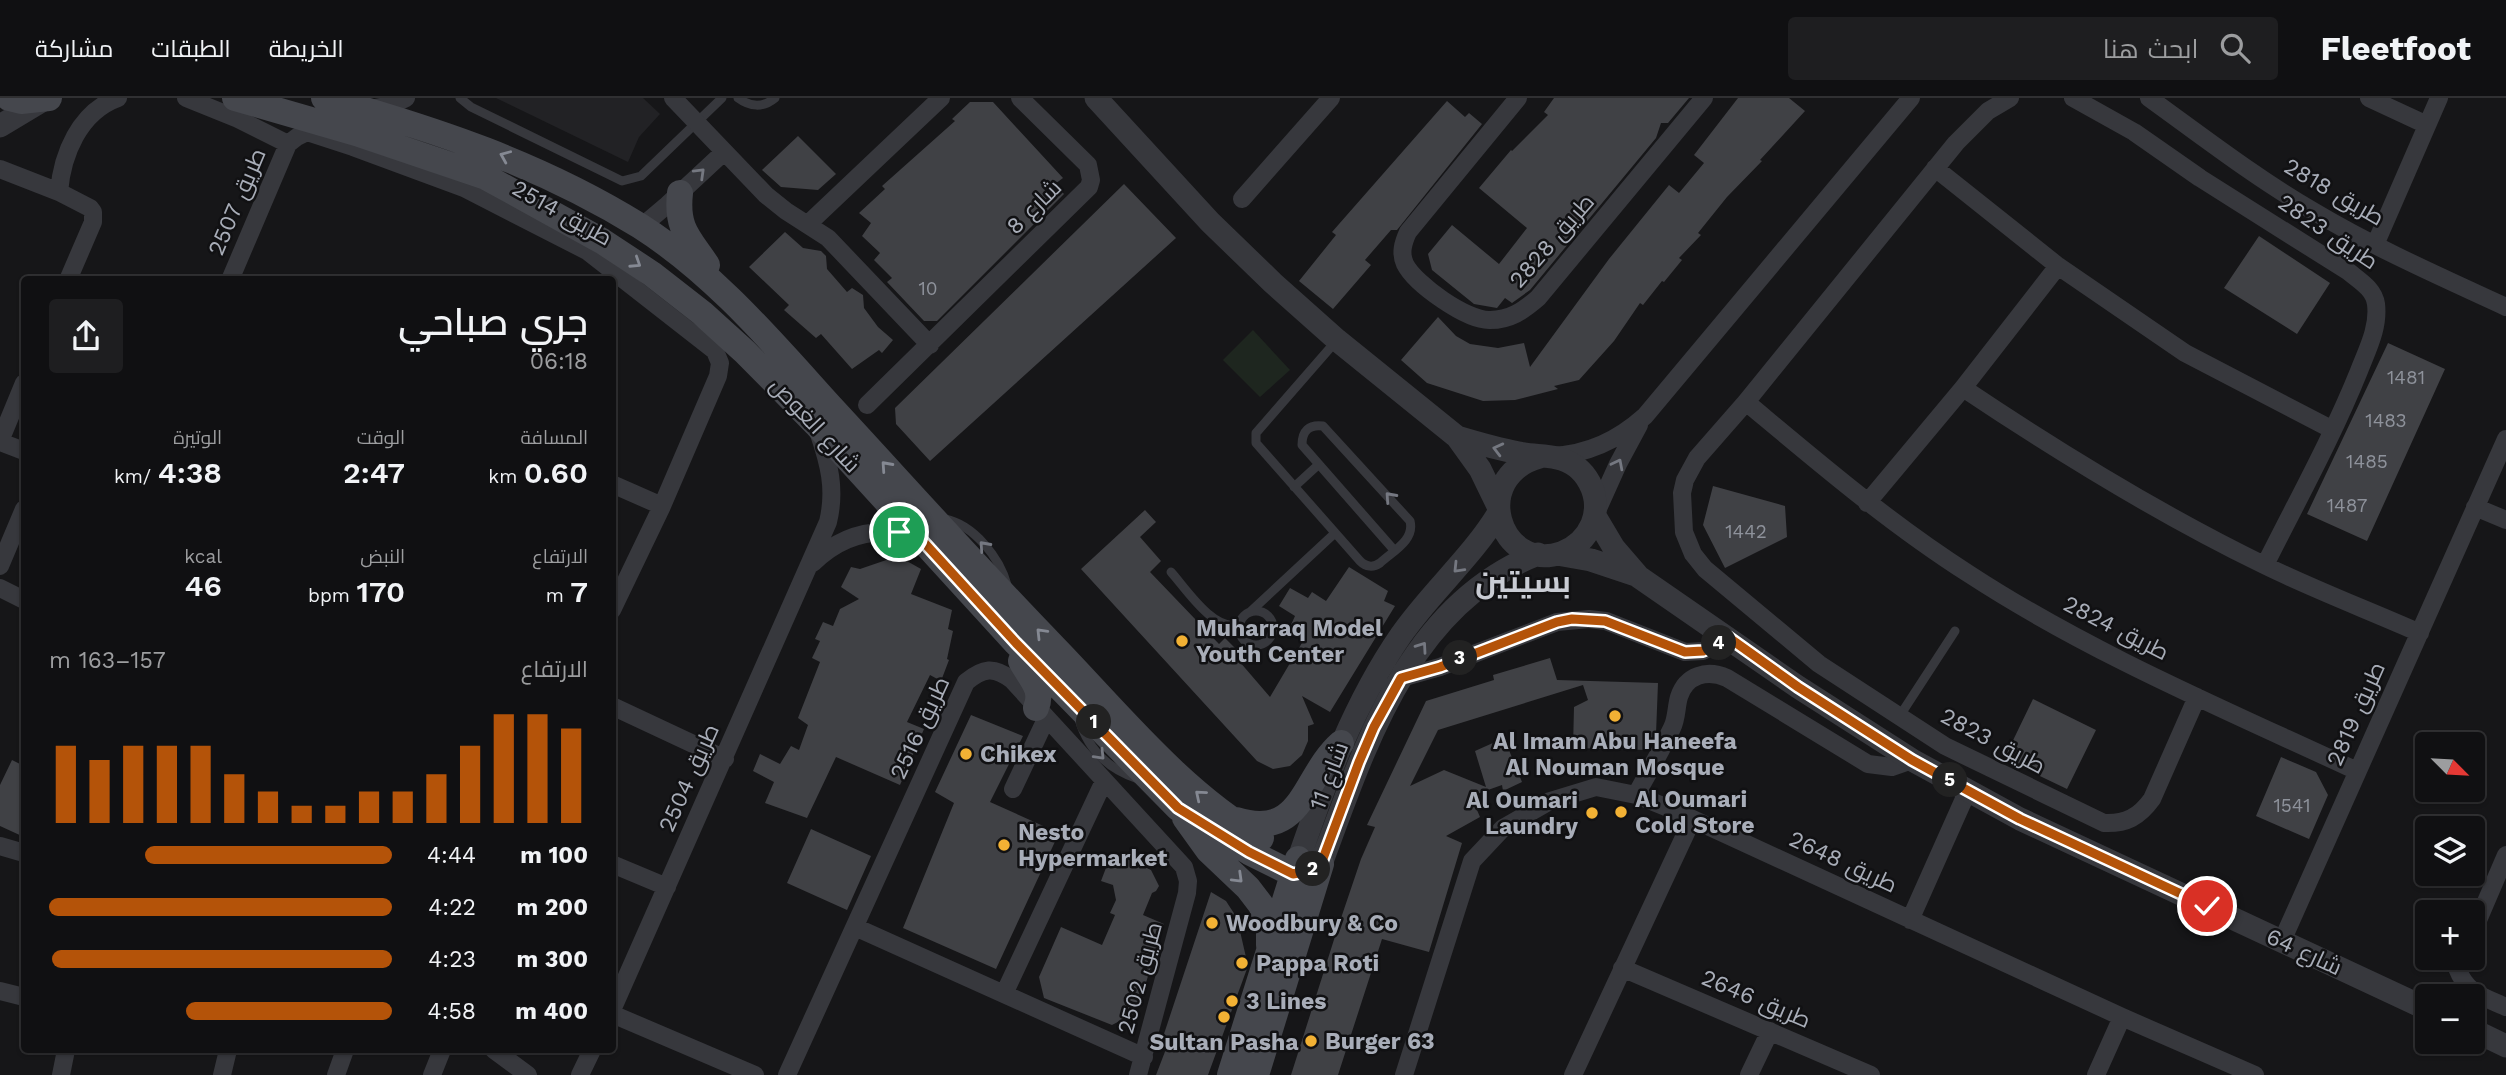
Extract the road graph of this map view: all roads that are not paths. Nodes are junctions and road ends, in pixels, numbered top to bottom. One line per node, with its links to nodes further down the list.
1 (9, 98): 25 (main road)
2 (118, 98): 38 (street)
3 (186, 98): 33 (street)
4 (235, 98): 37 (main road, شارع الغوص)
5 (324, 98): 27 (main road, شارع الغوص)
6 (406, 98): 27 (street)
7 (460, 98): 28 (lane)
8 (722, 98): 28 (lane)
9 (738, 98): 10 (lane)
10 (775, 98)
11 (941, 98): 41 (street)
12 (1020, 98): 50 (street, شارع 8)
13 (1096, 98): 49 (street)
14 (1331, 98): 40 (street)
15 (1518, 98): 16 (street, طريق 2828)
16 (1704, 98)
17 (1911, 98): 55 (street)
18 (1991, 98): 32 (street, طريق 2823)
19 (2010, 98): 32 (street, طريق 2823)
20 (2073, 98): 31 (street, طريق 2823)
21 (2094, 98): 31 (street, طريق 2823)
22 (2149, 98): 43 (street, طريق 2818)
23 (2369, 98): 29 (street)
24 (2439, 98): 29 (street)
25 (47, 99): 30 (street)
26 (679, 100): 28 (street)
27 (365, 110): 42 (main road, شارع الغوص, one-way to 27)
28 (696, 122): 34 (street)
29 (2427, 125): 43 (street)
30 (0, 126)
31 (2134, 132): 57 (street, طريق 2823)
32 (1956, 143): 35 (street, طريق 2823)
33 (288, 144): 46 (street, طريق 2507); 67 (street, طريق 2514)
34 (724, 152): 39 (street, one-way to 34); 41 (street)
35 (1935, 168): 44 (street); 53 (street, طريق 2823)
36 (0, 169): 38 (street)
37 (486, 177): 42 (main road); 56 (main road, شارع الغوص, one-way to 56)
38 (59, 192): 45 (street)
39 (680, 194): 42 (street); 47 (main road)
40 (1242, 198)
41 (808, 224): 50 (street)
42 (641, 227): 47 (main road, شارع الغوص)
43 (2375, 245): 48 (street, طريق 2818)
44 (2057, 266): 51 (street); 57 (street)
45 (70, 276)
46 (232, 276)
47 (722, 290): 73 (main road, شارع الغوص, one-way to 47)
48 (2506, 307)
49 (1336, 340): 58 (street); 65 (lane)
50 (930, 345): 54 (street, شارع 8)
51 (1963, 387): 66 (street); 79 (street)
52 (21, 390): 60 (street)
53 (1746, 402): 66 (street, طريق 2824); 95 (street, طريق 2823)
54 (867, 405)
55 (1645, 416): 62 (street); 70 (street, one-way to 55)
56 (816, 424): 73 (main road, شارع الغوص); 78 (street, طريق 2504)
57 (2333, 430): 79 (street, طريق 2823)
58 (1457, 437): 62 (street, one-way to 58); 69 (street)
59 (2506, 439): 68 (street, طريق 2819)
60 (0, 441): 61 (street)
61 (21, 450)
62 (1543, 457): 69 (street); 70 (street)
63 (1318, 465): 65 (lane); 75 (lane); 75 (lane, one-way to 63)
64 (616, 486): 67 (street)
65 (1294, 487): 74 (lane)
66 (1867, 503): 92 (street, طريق 2824)
67 (662, 506): 84 (street, طريق 2514)
68 (2476, 507): 72 (street); 88 (street, طريق 2819)
69 (1498, 510): 76 (street); 96 (street, شارع 11, one-way to 96)
70 (1595, 514): 76 (street); 81 (street, شارع 64)
71 (21, 516): 77 (street)
72 (2506, 520)
73 (925, 527): 78 (street, طريق 2504); 90 (main road, شارع الغوص); 105 (main road, شارع الغوص, one-way to 73)
74 (1335, 533): 75 (lane); 85 (lane)
75 (1394, 550)
76 (1547, 554): 81 (street, شارع 64); 91 (street, شارع 11, one-way to 76)
77 (0, 565)
78 (810, 565): 97 (street, طريق 2504)
79 (2265, 565): 88 (street)
80 (1171, 572): 86 (lane)
81 (1639, 577): 89 (street, شارع 64)
82 (0, 588): 83 (street)
83 (21, 598)
84 (616, 602)
85 (1250, 612): 86 (lane); 86 (lane)
86 (1239, 625)
87 (1955, 631): 95 (lane)
88 (2420, 633): 99 (street, طريق 2819)
89 (1728, 637): 91 (street); 98 (street, شارع 64)
90 (1016, 643): 94 (main road); 104 (main road, شارع الغوص)
91 (1401, 678): 111 (street, شارع 11)
92 (2197, 696): 95 (street, طريق 2823); 99 (street, طريق 2824)
93 (616, 708): 97 (street)
94 (1041, 714): 100 (street, طريق 2516); 101 (street); 116 (street, طريق 2516)
95 (1899, 717)
96 (1341, 743): 105 (main road); 111 (street, شارع 11)
97 (724, 759): 112 (street, طريق 2504)
98 (1912, 760): 102 (street, شارع 64); 103 (street)
99 (2357, 771): 117 (street, طريق 2819)
100 (1104, 781): 113 (street, طريق 2516); 122 (street)
101 (1013, 789)
102 (1968, 790): 115 (street); 117 (street, شارع 64)
103 (1636, 795): 106 (street, طريق 2648); 150 (street, طريق 2648)
104 (1178, 808): 111 (main road, شارع الغوص); 118 (main road, one-way to 118)
105 (1229, 818): 111 (main road, شارع الغوص)
106 (1692, 820): 115 (street, طريق 2648); 119 (street)
107 (0, 846): 108 (street)
108 (21, 852)
109 (2506, 855): 114 (street)
110 (616, 866): 112 (street)
111 (1307, 871): 118 (main road, شارع 11); 149 (main road, شارع 11)
112 (667, 887): 124 (street, طريق 2504)
113 (1187, 893): 138 (street, طريق 2502)
114 (2485, 904)
115 (1910, 920): 128 (street, طريق 2648)
116 (855, 927): 122 (street); 146 (street, طريق 2516)
117 (2282, 941): 125 (street, شارع 64)
118 (1269, 951): 148 (main road, شارع 11)
119 (1622, 968): 129 (street, طريق 2646); 151 (street)
120 (2461, 970): 126 (street)
121 (0, 991): 123 (street)
122 (1004, 994): 138 (street)
123 (21, 996)
124 (616, 1003)
125 (2415, 1003)
126 (2506, 1007)
127 (616, 1014): 145 (street)
128 (2122, 1017): 154 (street); 155 (street, طريق 2648)
129 (1770, 1031): 152 (street); 153 (street, طريق 2646)
130 (2485, 1036): 131 (street)
131 (2506, 1046)
132 (65, 1053): 139 (street)
133 (227, 1053): 140 (street)
134 (344, 1053): 141 (street)
135 (441, 1053): 142 (street)
136 (498, 1053): 143 (street)
137 (591, 1053): 144 (street)
138 (1144, 1057): 147 (street, طريق 2502)
139 (61, 1075)
140 (222, 1075)
141 (336, 1075)
142 (432, 1075)
143 (528, 1075)
144 (580, 1075)
145 (755, 1075)
146 (787, 1075)
147 (1138, 1075)
148 (1230, 1075)
149 (1256, 1075)
150 (1404, 1075)
151 (1573, 1075)
152 (1749, 1075)
153 (1871, 1075)
154 (2096, 1075)
155 (2253, 1075)

